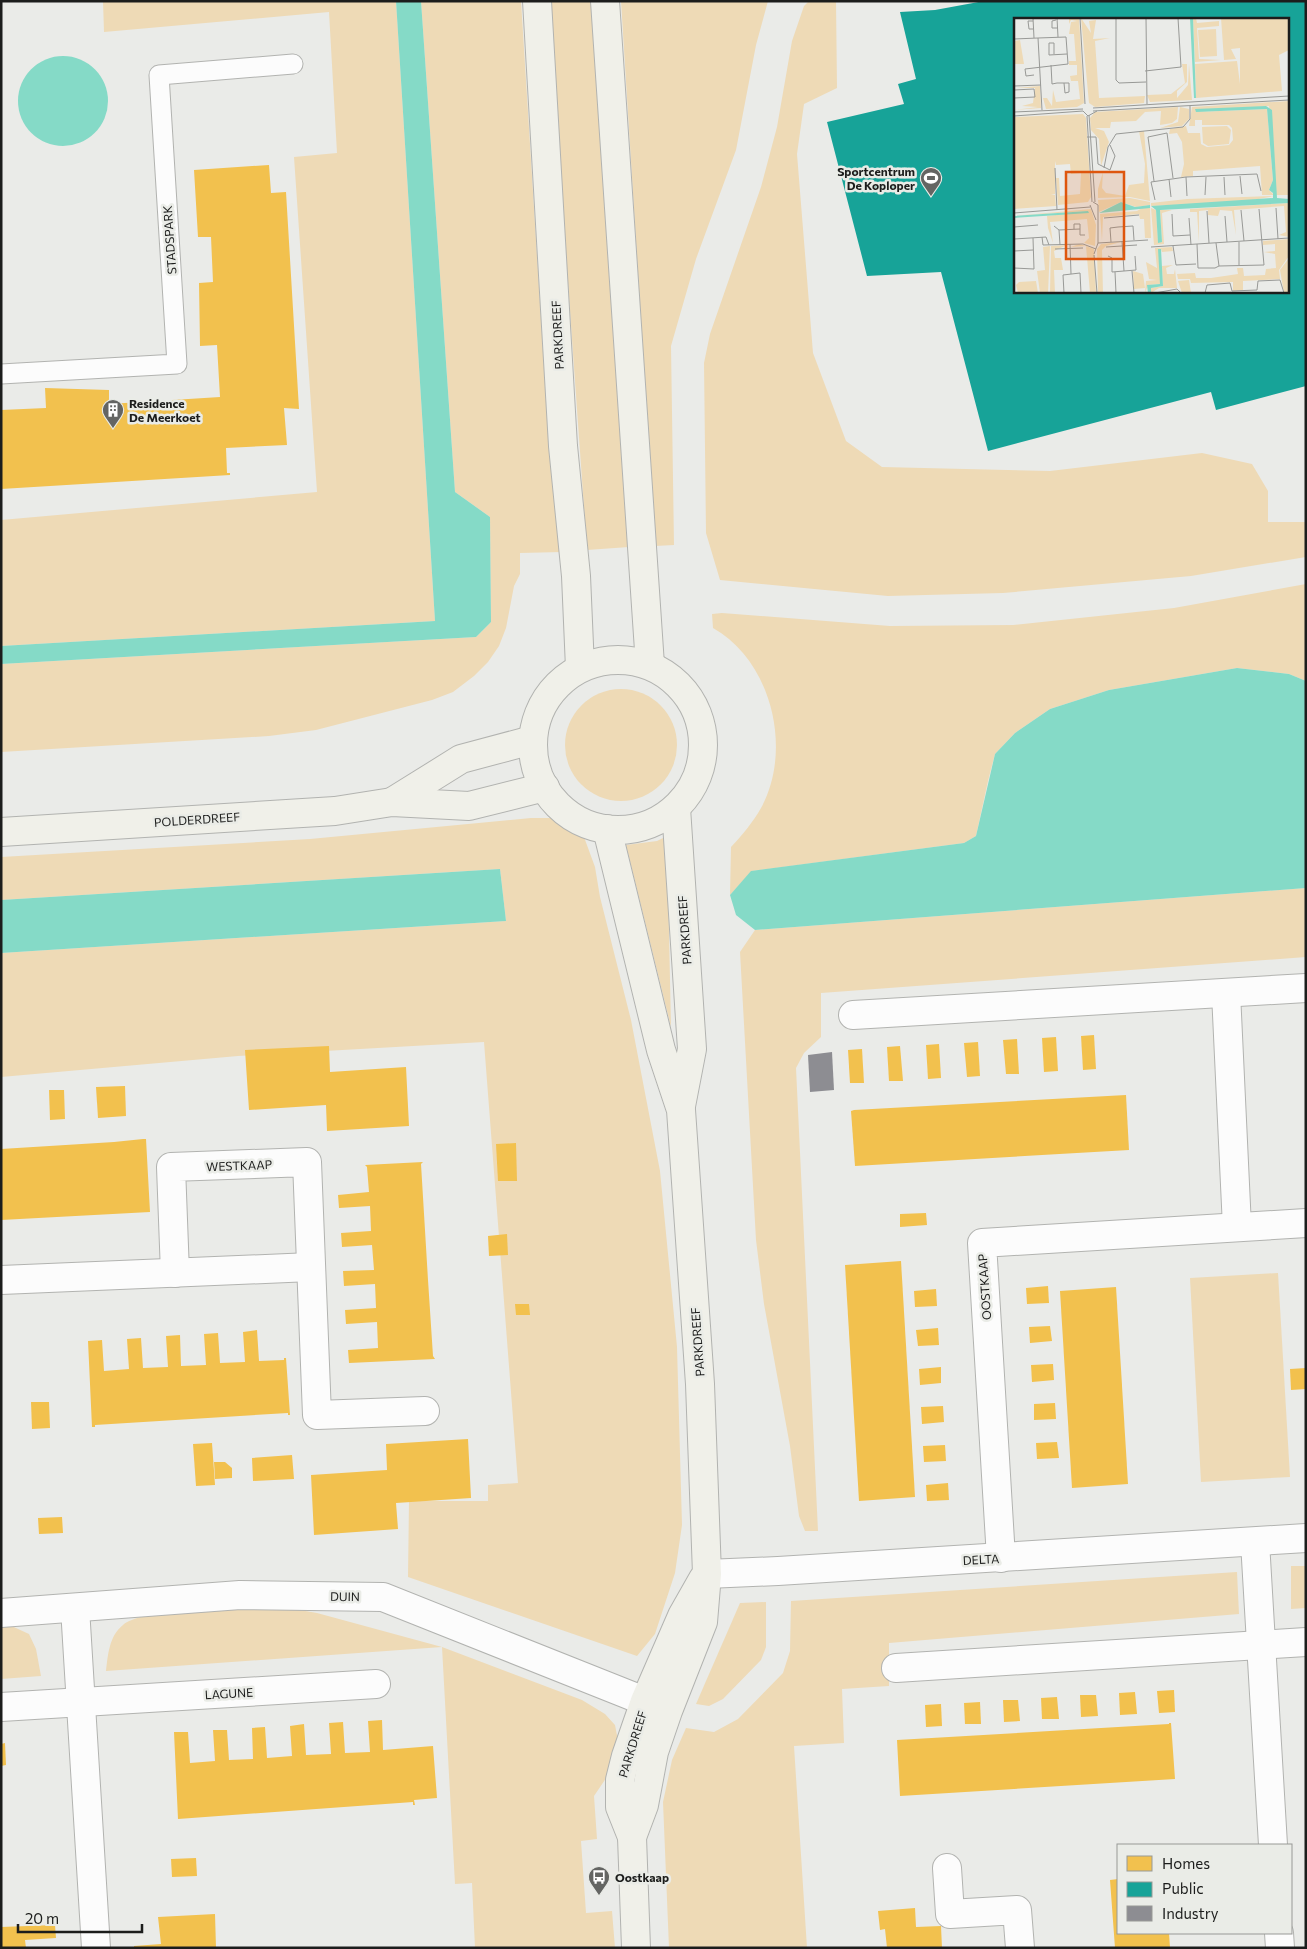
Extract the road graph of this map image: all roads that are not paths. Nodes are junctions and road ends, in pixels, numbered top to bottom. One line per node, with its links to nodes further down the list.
1 (538, 1): 6 (street, PARKDREEF)
2 (605, 1): 5 (street)
3 (293, 64): 4 (lane, STADSPARK)
4 (1, 374)
5 (650, 665): 6 (street); 10 (street)
6 (580, 668): 7 (street)
7 (532, 740): 8 (street); 9 (street, POLDERDREEF)
8 (545, 787): 9 (street, POLDERDREEF); 11 (street)
9 (392, 802): 12 (street, POLDERDREEF)
10 (676, 808): 11 (street); 16 (street, PARKDREEF)
11 (607, 830): 16 (street, PARKDREEF)
12 (1, 832)
13 (1306, 988): 14 (street)
14 (1226, 993): 15 (street); 18 (street)
15 (853, 1015)
16 (681, 1110): 26 (street, PARKDREEF)
17 (1306, 1223): 18 (street, OOSTKAAP)
18 (1237, 1227): 25 (street, OOSTKAAP)
19 (311, 1267): 20 (street); 20 (street, WESTKAAP); 22 (street, WESTKAAP)
20 (176, 1273): 21 (street)
21 (1, 1280)
22 (425, 1411)
23 (1306, 1538): 24 (street, DELTA)
24 (1255, 1542): 25 (street, DELTA); 30 (street)
25 (1001, 1558): 26 (street, DELTA)
26 (707, 1574): 34 (street, PARKDREEF)
27 (75, 1608): 28 (street, DUIN); 33 (street); 34 (street, DUIN)
28 (1, 1613)
29 (1306, 1642): 30 (street)
30 (1262, 1645): 31 (street); 36 (street)
31 (896, 1668)
32 (376, 1684): 33 (street, LAGUNE)
33 (81, 1702): 35 (street, LAGUNE); 39 (street)
34 (656, 1706): 40 (street, PARKDREEF)
35 (1, 1707)
36 (1273, 1844)
37 (947, 1868): 41 (street)
38 (1279, 1934): 42 (street)
39 (96, 1948)
40 (636, 1948)
41 (1020, 1948)
42 (1280, 1948)

